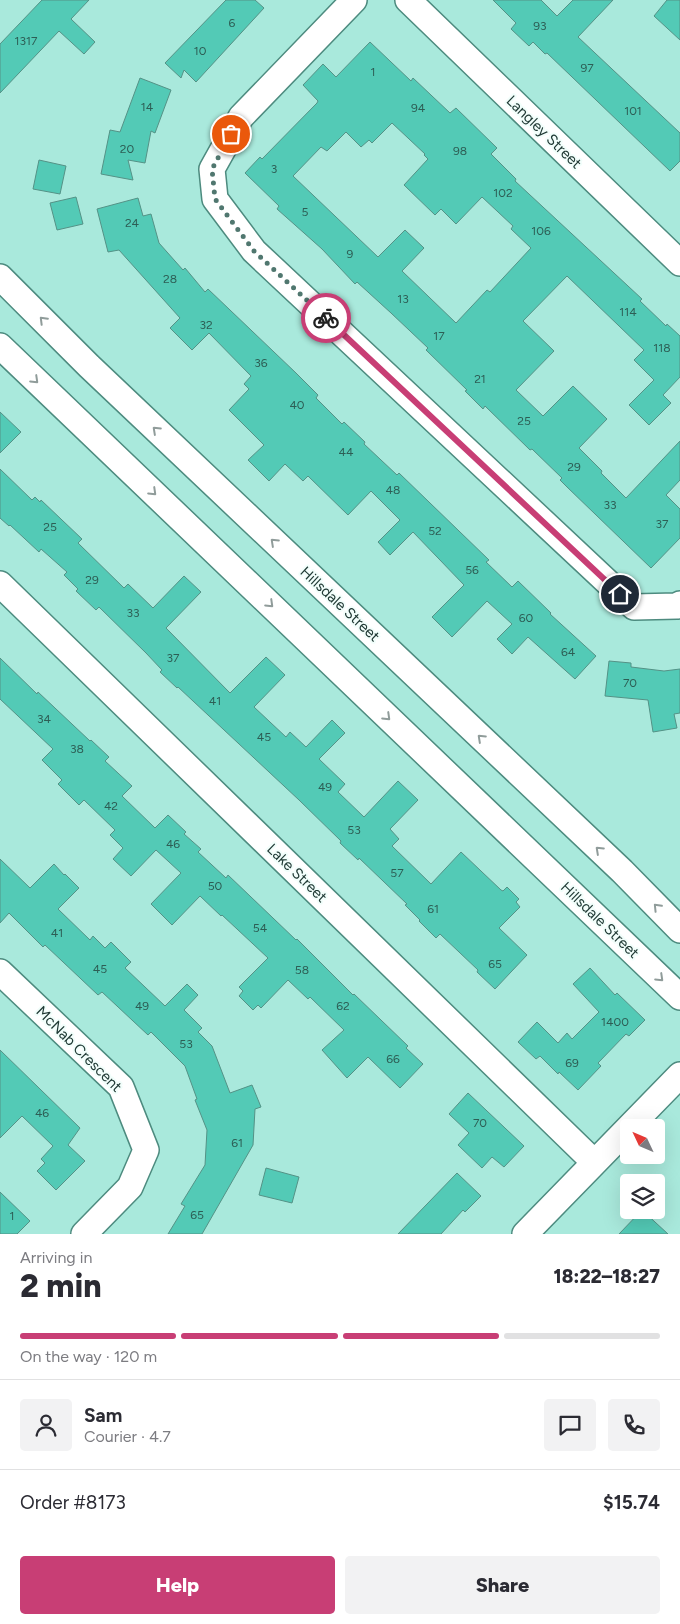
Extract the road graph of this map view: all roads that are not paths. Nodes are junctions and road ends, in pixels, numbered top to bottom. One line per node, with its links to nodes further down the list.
1 (354, 0): 7 (street)
2 (408, 0): 3 (street, Langley Street)
3 (680, 263)
4 (0, 277): 8 (street, Hillsdale Street, one-way to 4)
5 (0, 346): 10 (street, Hillsdale Street, one-way to 10)
6 (0, 584): 12 (street, Lake Street)
7 (680, 604)
8 (680, 930)
9 (0, 972): 13 (street, McNab Crescent)
10 (680, 997)
11 (680, 1074): 12 (street)
12 (594, 1162): 14 (street)
13 (84, 1234)
14 (525, 1234)

